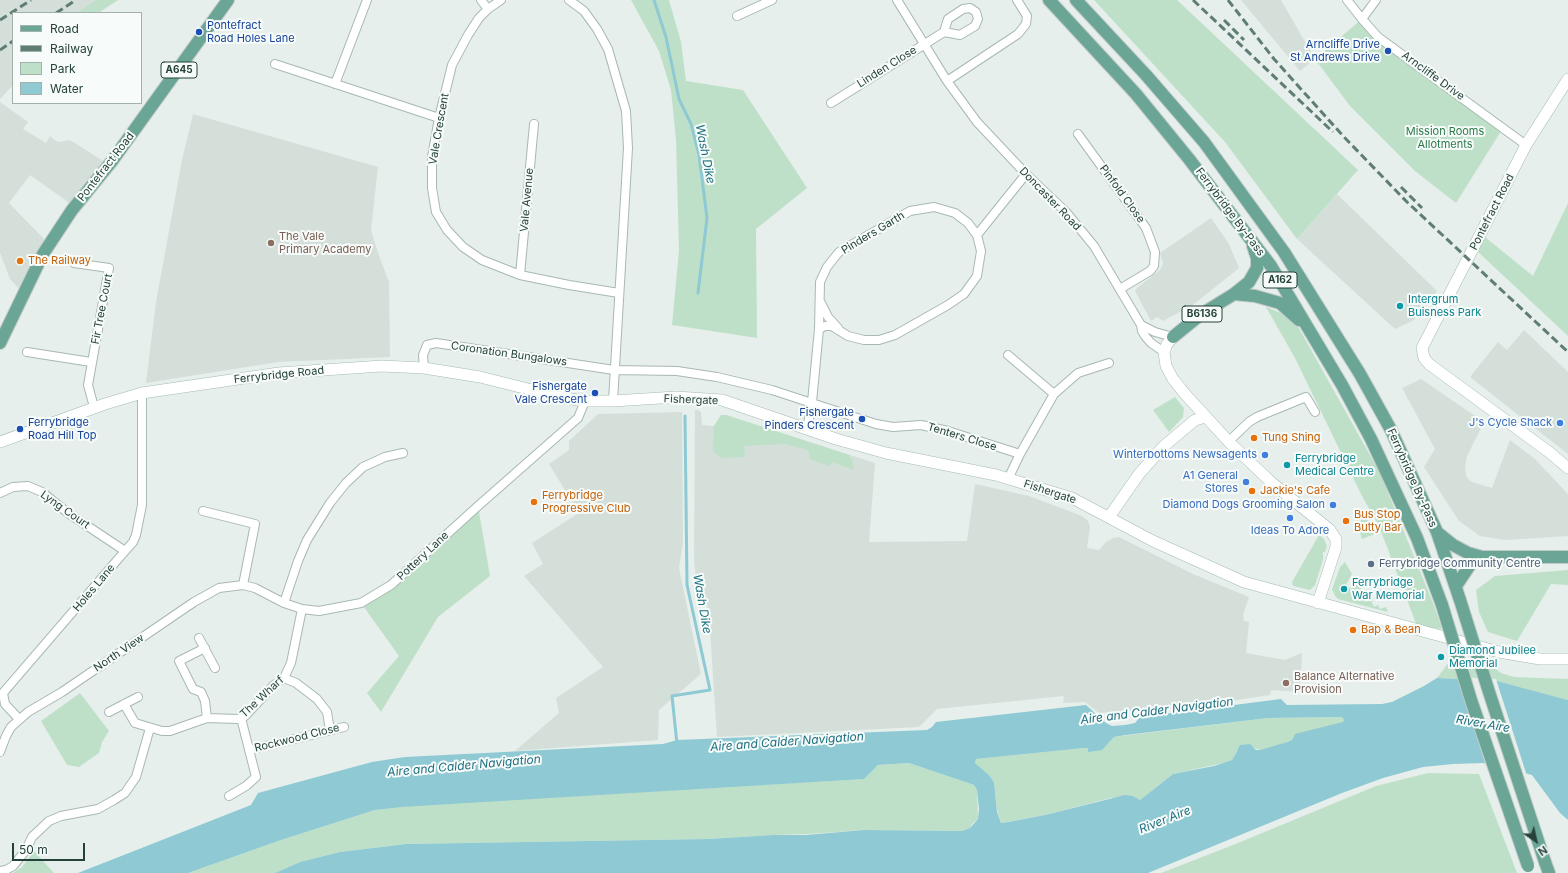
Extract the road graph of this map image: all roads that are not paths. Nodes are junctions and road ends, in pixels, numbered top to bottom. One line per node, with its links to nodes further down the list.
1 (228, 0): 41 (main road, Pontefract Road / A645)
2 (367, 0): 21 (street)
3 (481, 0): 13 (street)
4 (501, 0): 13 (street, Vale Crescent)
5 (569, 0): 33 (street)
6 (772, 0): 14 (street)
7 (897, 0): 17 (street, Doncaster Road)
8 (1017, 0): 20 (street)
9 (1049, 0): 29 (main road, Ferrybridge By-Pass / A162)
10 (1076, 0): 70 (main road, Ferrybridge By-Pass / A162)
11 (1347, 0): 15 (street, Arncliffe Drive)
12 (1376, 0): 15 (street)
13 (488, 9): 23 (street, Vale Crescent)
14 (737, 16)
15 (1362, 19): 26 (street, Arncliffe Drive)
16 (944, 32): 17 (street, Linden Close)
17 (924, 44): 20 (street, Doncaster Road); 22 (street, Linden Close)
18 (275, 64): 21 (street)
19 (1568, 79): 26 (main road, Pontefract Road)
20 (947, 81): 27 (street, Doncaster Road)
21 (335, 84): 23 (street)
22 (831, 103)
23 (439, 118): 31 (street, Vale Crescent)
24 (534, 124): 31 (street, Vale Avenue)
25 (1078, 134): 32 (street, Pinfold Close)
26 (1526, 145): 65 (main road, Pontefract Road)
27 (1026, 174): 28 (street); 32 (street, Doncaster Road)
28 (977, 235): 35 (street, Pinders Garth); 38 (street)
29 (1251, 241): 34 (main road); 39 (main road, Ferrybridge By-Pass / A162)
30 (74, 263): 45 (street, Fir Tree Court)
31 (520, 275): 33 (street, Vale Crescent)
32 (1120, 289): 36 (street, Doncaster Road)
33 (619, 293): 48 (street)
34 (1234, 294): 39 (main road); 40 (main road, B6136)
35 (820, 302): 37 (street, Pinders Garth); 38 (street)
36 (1141, 325): 40 (street); 43 (street, Doncaster Road)
37 (819, 329): 38 (street); 54 (street, Pinders Garth)
38 (839, 330)
39 (1310, 330): 99 (main road, Ferrybridge By-Pass / A162, bridge)
40 (1173, 337): 43 (main road, B6136)
41 (0, 342)
42 (27, 352): 45 (street)
43 (1164, 352): 55 (main road)
44 (1008, 355): 50 (street)
45 (91, 362): 56 (street, Fir Tree Court)
46 (1109, 363): 50 (street)
47 (424, 368): 48 (street, Coronation Bungalows); 49 (main road, Ferrybridge Road); 51 (main road, Ferrybridge Road)
48 (614, 370): 53 (street); 54 (street)
49 (142, 393): 56 (main road, Ferrybridge Road); 71 (street, Holes Lane)
50 (1054, 394): 64 (street)
51 (564, 398): 52 (main road, Fishergate)
52 (585, 401): 53 (main road, Fishergate); 79 (street, Pottery Lane)
53 (613, 402): 60 (main road, Fishergate)
54 (812, 402): 60 (street, Pinders Garth); 64 (street, Tenters Close)
55 (1192, 402): 58 (main road); 59 (main road)
56 (94, 407): 61 (main road, Ferrybridge Road)
57 (1315, 412): 62 (street)
58 (1206, 417): 59 (main road); 62 (main road)
59 (1186, 427): 69 (main road)
60 (807, 429): 66 (main road, Fishergate)
61 (0, 442)
62 (1228, 442): 78 (main road)
63 (403, 453): 77 (street)
64 (1020, 454): 66 (street)
65 (1568, 468)
66 (1008, 479): 69 (main road, Fishergate)
67 (0, 493): 71 (street, Lyng Court)
68 (203, 511): 74 (street)
69 (1109, 517): 78 (main road, Fishergate)
70 (1437, 532): 73 (main road); 75 (main road, Ferrybridge By-Pass / A162)
71 (125, 551): 86 (street, Holes Lane)
72 (1568, 556): 73 (main road)
73 (1482, 557): 75 (main road)
74 (243, 585): 76 (street, Pottery Lane); 77 (street, Pottery Lane)
75 (1456, 586): 98 (main road, Ferrybridge By-Pass / A162, bridge)
76 (219, 588): 91 (street, North View)
77 (284, 603): 79 (street, Pottery Lane)
78 (1318, 603): 82 (main road, Fishergate)
79 (302, 610): 84 (street, The Wharf)
80 (199, 638): 81 (street)
81 (205, 648): 83 (street); 89 (street)
82 (1568, 659)
83 (215, 668)
84 (284, 678): 90 (street, The Wharf); 94 (street)
85 (138, 697): 87 (street)
86 (2, 698): 91 (street, Holes Lane)
87 (124, 704): 88 (street); 93 (street, The Wharf)
88 (109, 712)
89 (207, 718): 90 (street, The Wharf); 93 (street, The Wharf)
90 (241, 718): 95 (street, Rockwood Close)
91 (20, 719): 96 (street)
92 (344, 727): 94 (street, Rockwood Close)
93 (150, 728): 100 (street)
94 (330, 730): 95 (street, Rockwood Close)
95 (249, 750): 97 (street, Rockwood Close)
96 (0, 752)
97 (229, 796)
98 (1547, 868)
99 (1530, 869)
100 (0, 871)

